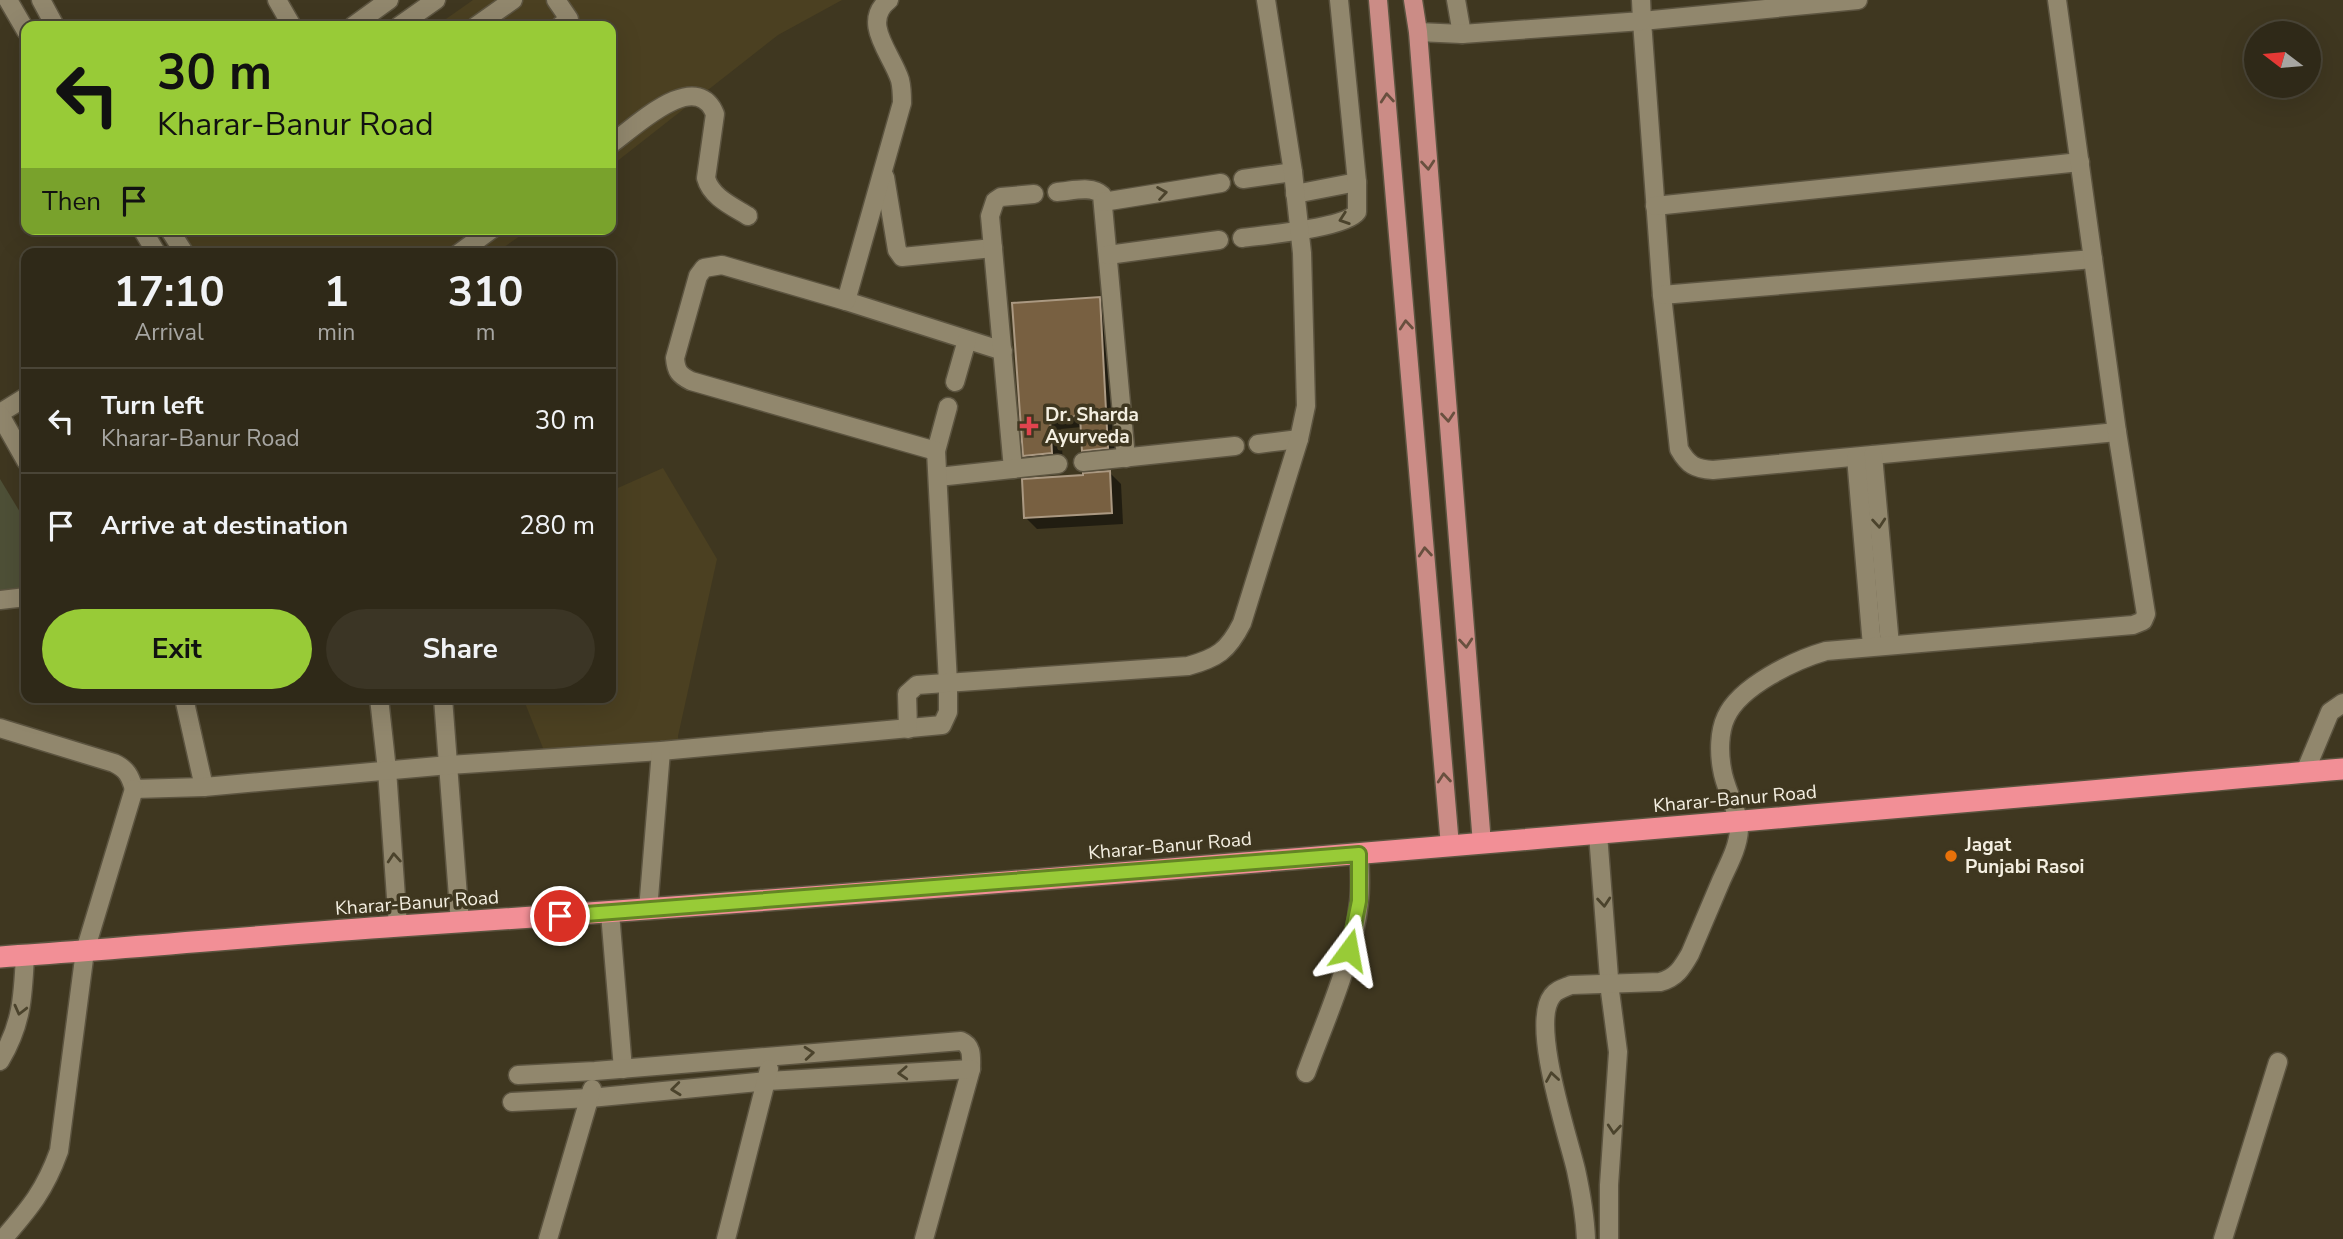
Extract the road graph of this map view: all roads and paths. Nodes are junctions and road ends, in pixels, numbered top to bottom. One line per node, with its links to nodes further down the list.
1 (8, 0): 23 (street)
2 (41, 0): 17 (street)
3 (277, 0): 18 (street)
4 (389, 0): 19 (street)
5 (436, 0): 20 (street)
6 (513, 0): 21 (street)
7 (556, 0): 22 (street)
8 (889, 0): 29 (street)
9 (1266, 0): 30 (street)
10 (1339, 0): 32 (street)
11 (1378, 0): 88 (main road, one-way to 11)
12 (1413, 0): 25 (main road)
13 (1456, 0): 26 (street)
14 (1641, 0): 24 (street)
15 (1858, 0): 24 (street)
16 (2057, 0): 28 (street)
17 (52, 21)
18 (289, 21)
19 (360, 21)
20 (406, 21)
21 (483, 21)
22 (566, 21)
23 (21, 22)
24 (1642, 22): 26 (street); 38 (street)
25 (1418, 32): 26 (street); 87 (main road, one-way to 87)
26 (1462, 34)
27 (616, 141): 39 (street)
28 (2080, 162): 38 (street); 47 (street)
29 (884, 170): 45 (street); 49 (street)
30 (1293, 172): 31 (street); 36 (street)
31 (1243, 179)
32 (1357, 182): 36 (street); 40 (street, one-way to 40)
33 (1221, 183): 37 (street, one-way to 33)
34 (1058, 192): 37 (street)
35 (1034, 194): 45 (street)
36 (1295, 194): 40 (street)
37 (1103, 202): 46 (street)
38 (1655, 206): 48 (street)
39 (748, 216)
40 (1299, 230): 42 (street); 58 (street)
41 (484, 235): 44 (street)
42 (1242, 238)
43 (1219, 240): 46 (street)
44 (466, 248)
45 (993, 248): 51 (street)
46 (1108, 255): 63 (street)
47 (2093, 260): 48 (street); 56 (street)
48 (1662, 295): 62 (street)
49 (846, 301): 50 (street); 61 (street)
50 (967, 340): 51 (street); 52 (street)
51 (1003, 351): 66 (street)
52 (955, 382)
53 (21, 400): 55 (street)
54 (948, 407): 61 (street)
55 (0, 414): 57 (street)
56 (2117, 432): 62 (street); 70 (street)
57 (20, 436)
58 (1299, 439): 59 (street); 71 (street)
59 (1258, 444)
60 (1234, 446): 63 (street)
61 (936, 451): 67 (street)
62 (1865, 456): 70 (street)
63 (1126, 458): 64 (street)
64 (1083, 462)
65 (1058, 464): 66 (street)
66 (1013, 468): 67 (street)
67 (938, 477): 71 (street)
68 (21, 598): 69 (street)
69 (0, 600)
70 (1881, 646): 85 (street)
71 (948, 683): 77 (street); 77 (street)
72 (185, 703): 83 (street)
73 (380, 703): 81 (street)
74 (443, 703): 79 (street)
75 (2343, 703): 82 (street)
76 (0, 728): 84 (street)
77 (908, 729): 78 (street)
78 (661, 751): 79 (street); 90 (street)
79 (449, 765): 81 (street); 92 (street)
80 (2343, 769): 82 (highway, Kharar-Banur Road)
81 (387, 770): 83 (street); 93 (street, one-way to 81)
82 (2305, 772): 85 (highway, Kharar-Banur Road)
83 (204, 786): 84 (street)
84 (134, 789): 94 (street)
85 (1738, 821): 86 (highway, Kharar-Banur Road); 97 (street)
86 (1598, 834): 87 (highway, Kharar-Banur Road); 97 (street, one-way to 97)
87 (1482, 844): 88 (highway, Kharar-Banur Road)
88 (1450, 846): 89 (highway, Kharar-Banur Road)
89 (1359, 854): 90 (highway, Kharar-Banur Road); 104 (street)
90 (648, 910): 91 (highway, Kharar-Banur Road)
91 (610, 913): 92 (highway, Kharar-Banur Road); 101 (street)
92 (460, 923): 93 (highway, Kharar-Banur Road)
93 (398, 926): 94 (highway, Kharar-Banur Road)
94 (85, 951): 95 (highway, Kharar-Banur Road); 109 (street)
95 (25, 955): 96 (highway, Kharar-Banur Road); 99 (street, one-way to 99)
96 (0, 957)
97 (1610, 985): 113 (street, one-way to 97); 114 (street, one-way to 114)
98 (771, 1057): 101 (street); 102 (street, one-way to 102); 106 (street)
99 (0, 1061)
100 (2278, 1062): 115 (street)
101 (623, 1069): 103 (street)
102 (971, 1069): 106 (street, one-way to 106); 112 (street)
103 (595, 1071): 105 (street); 107 (street)
104 (1307, 1073)
105 (518, 1075)
106 (768, 1081): 107 (street, one-way to 107); 111 (street)
107 (590, 1098): 108 (street); 110 (street)
108 (512, 1102)
109 (3, 1239)
110 (548, 1239)
111 (726, 1239)
112 (924, 1239)
113 (1586, 1239)
114 (1609, 1239)
115 (2223, 1239)

